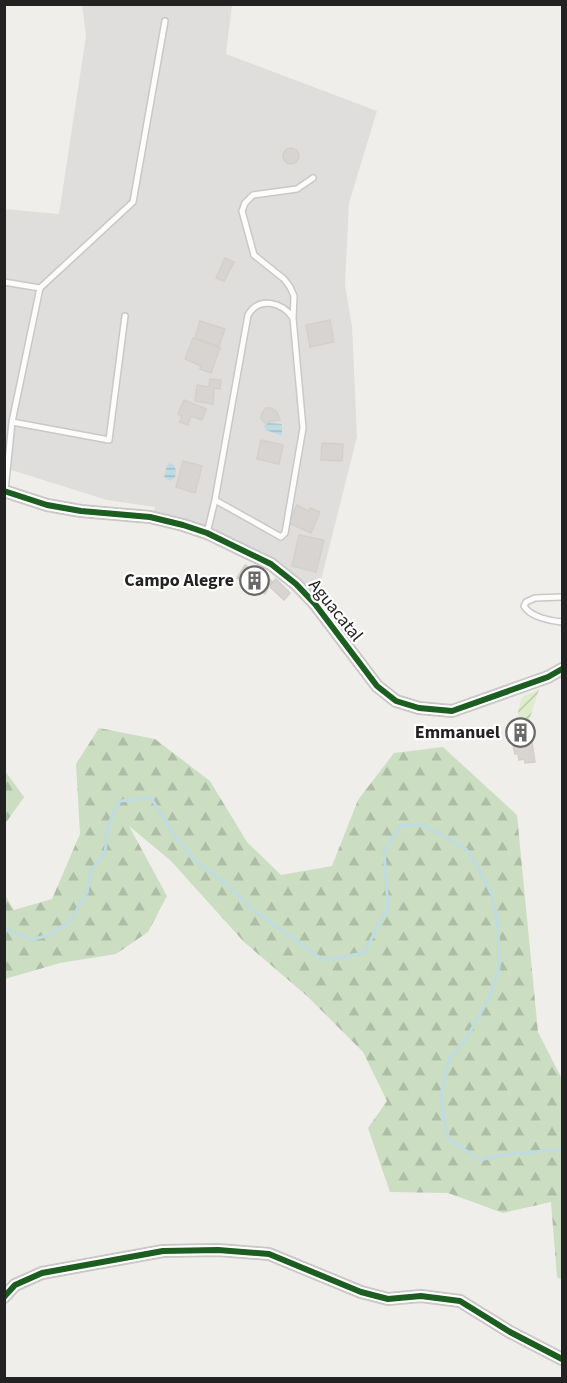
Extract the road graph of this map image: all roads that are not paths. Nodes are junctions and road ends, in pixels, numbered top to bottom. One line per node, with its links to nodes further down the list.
1 (165, 21): 4 (lane)
2 (313, 178): 6 (lane)
3 (4, 282): 4 (lane)
4 (40, 288): 7 (lane)
5 (125, 316): 7 (lane)
6 (293, 318): 9 (lane); 9 (lane)
7 (12, 422): 8 (lane)
8 (5, 491): 10 (street, Aguacatal)
9 (215, 500): 10 (lane)
10 (207, 533): 13 (street, Aguacatal)
11 (562, 597): 12 (lane)
12 (562, 622)
13 (562, 669)
14 (4, 1297): 15 (street)
15 (562, 1359)

